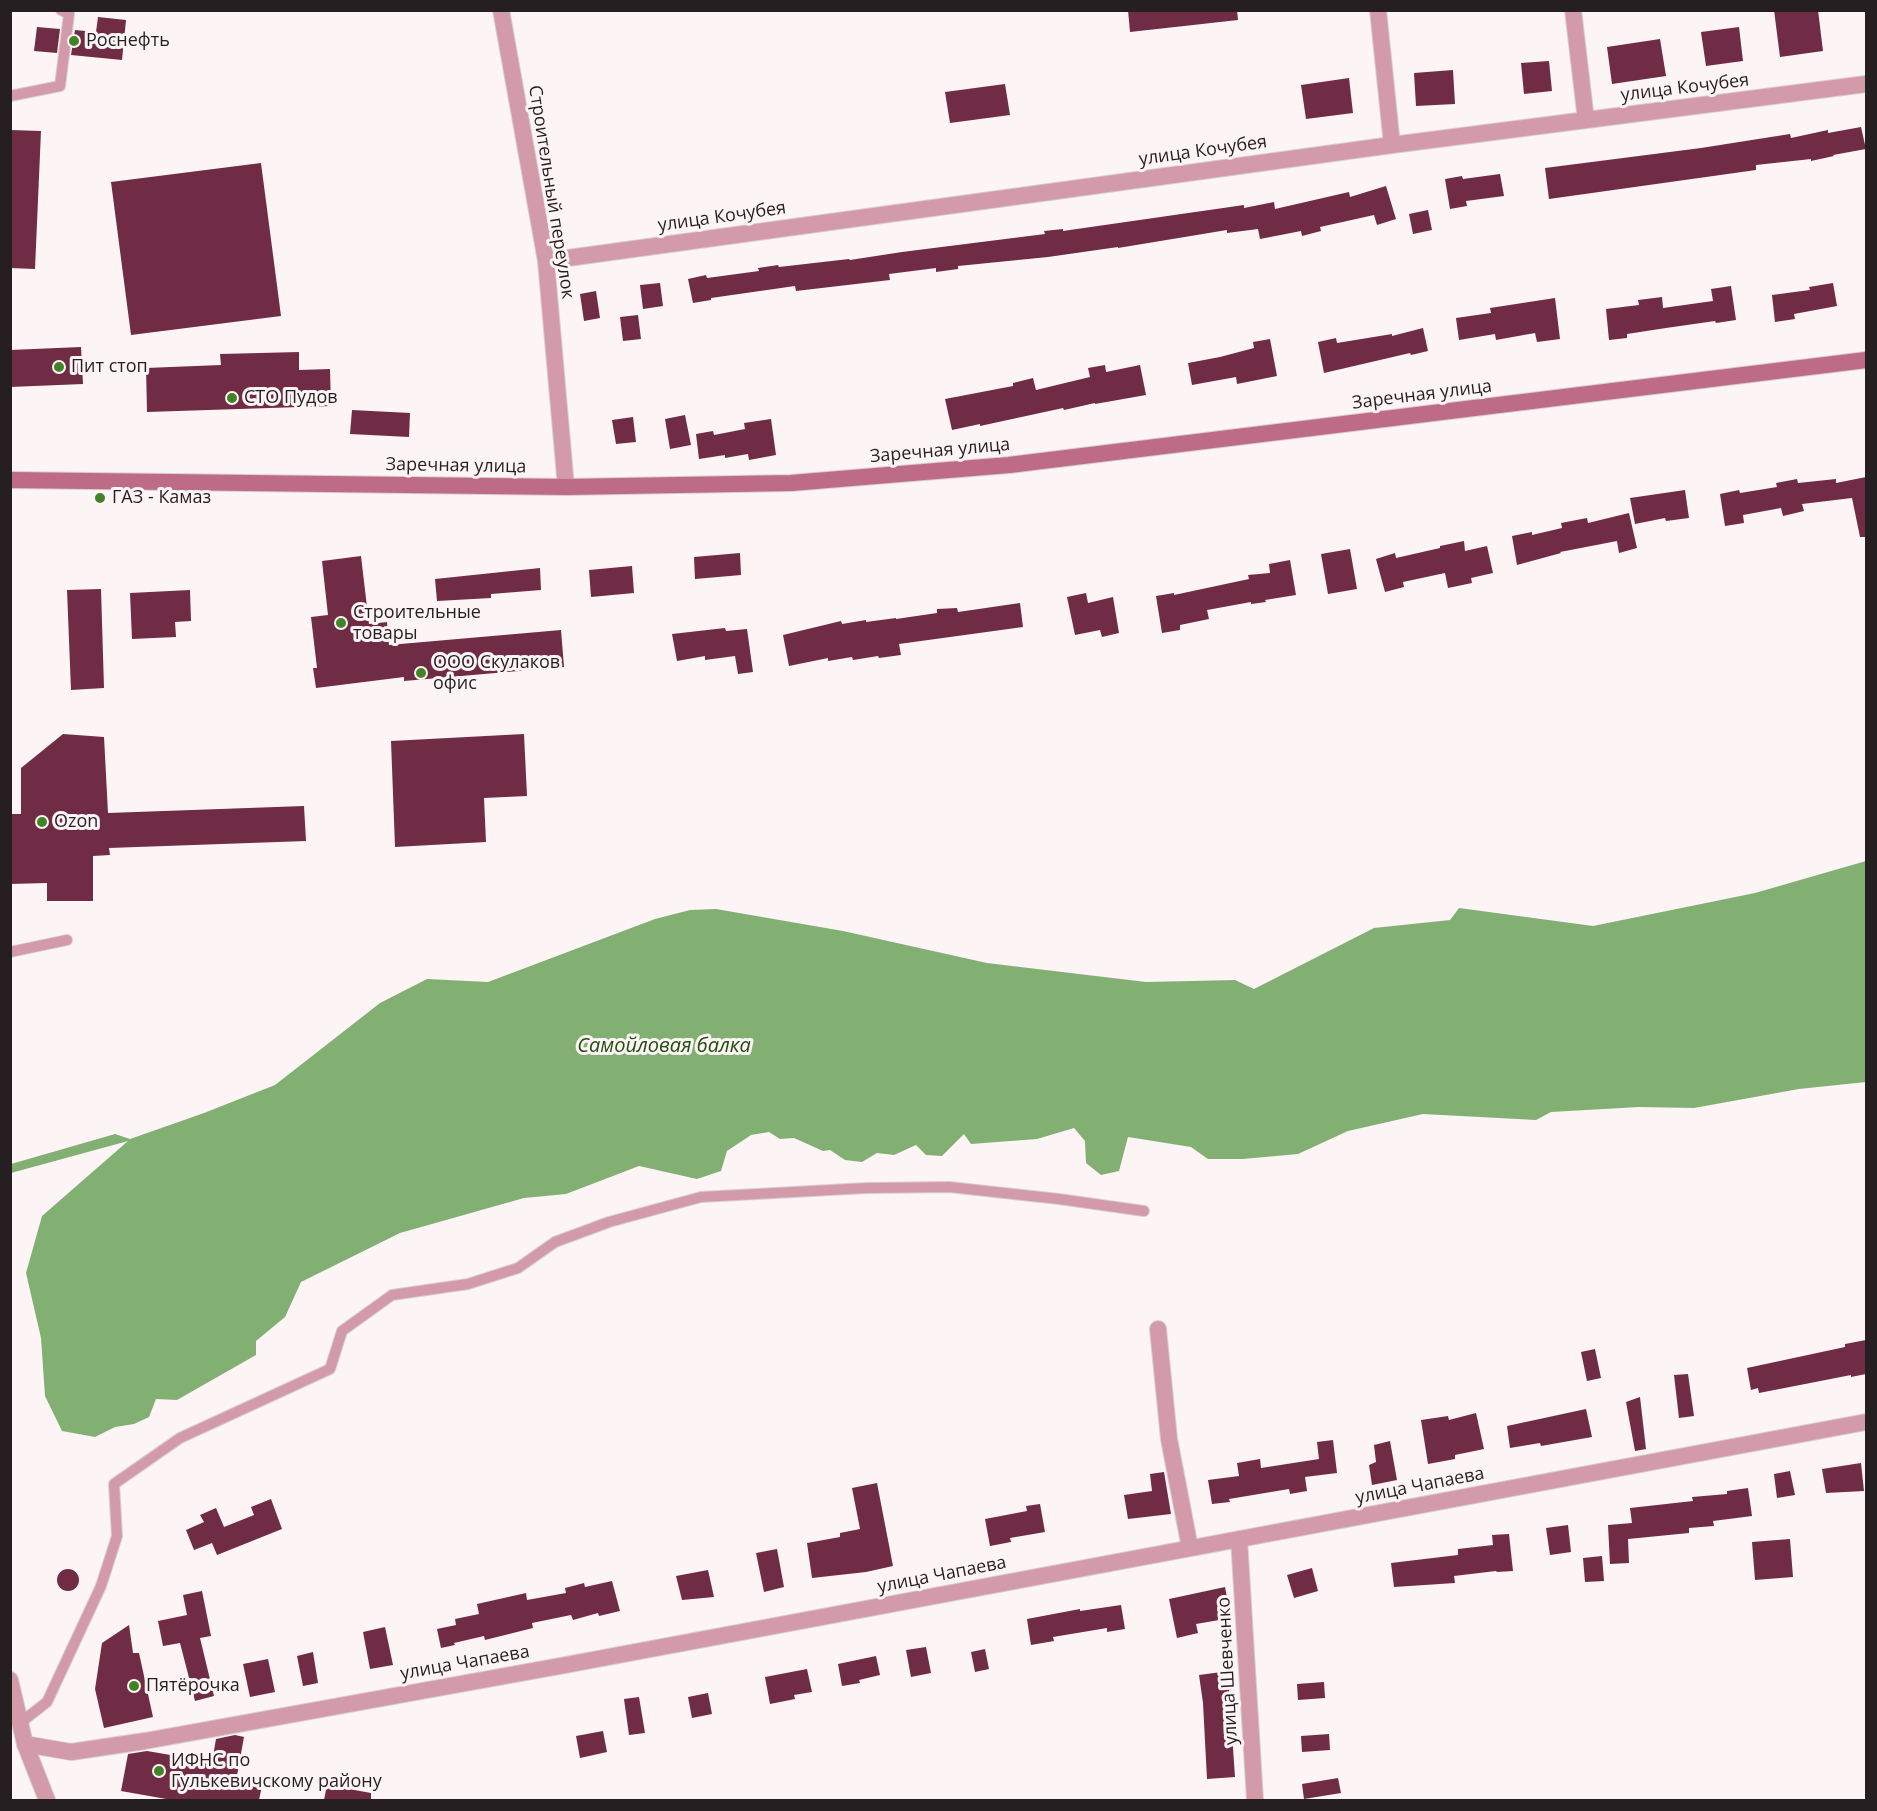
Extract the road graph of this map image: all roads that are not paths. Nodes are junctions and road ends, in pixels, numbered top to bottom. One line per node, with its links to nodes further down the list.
1 (61, 10): 6 (lane)
2 (501, 10): 9 (street, Строительный переулок)
3 (1378, 10): 8 (street)
4 (1574, 10): 7 (street)
5 (1866, 84): 7 (street, улица Кочубея)
6 (10, 96)
7 (1586, 120): 8 (street, улица Кочубея)
8 (1392, 145): 9 (street, улица Кочубея)
9 (546, 261): 12 (street, Строительный переулок)
10 (1866, 360): 12 (main road, Заречная улица)
11 (10, 480): 12 (main road, Заречная улица)
12 (566, 487)
13 (68, 940): 14 (lane)
14 (10, 952)
15 (1144, 1211): 21 (lane)
16 (1158, 1329): 19 (street)
17 (1866, 1422): 18 (street, улица Чапаева)
18 (1239, 1539): 19 (street, улица Чапаева); 24 (street, улица Шевченко)
19 (1190, 1548): 22 (street, улица Чапаева)
20 (10, 1680): 21 (street)
21 (20, 1723): 22 (street)
22 (25, 1744): 23 (street)
23 (47, 1800)
24 (1255, 1800)

